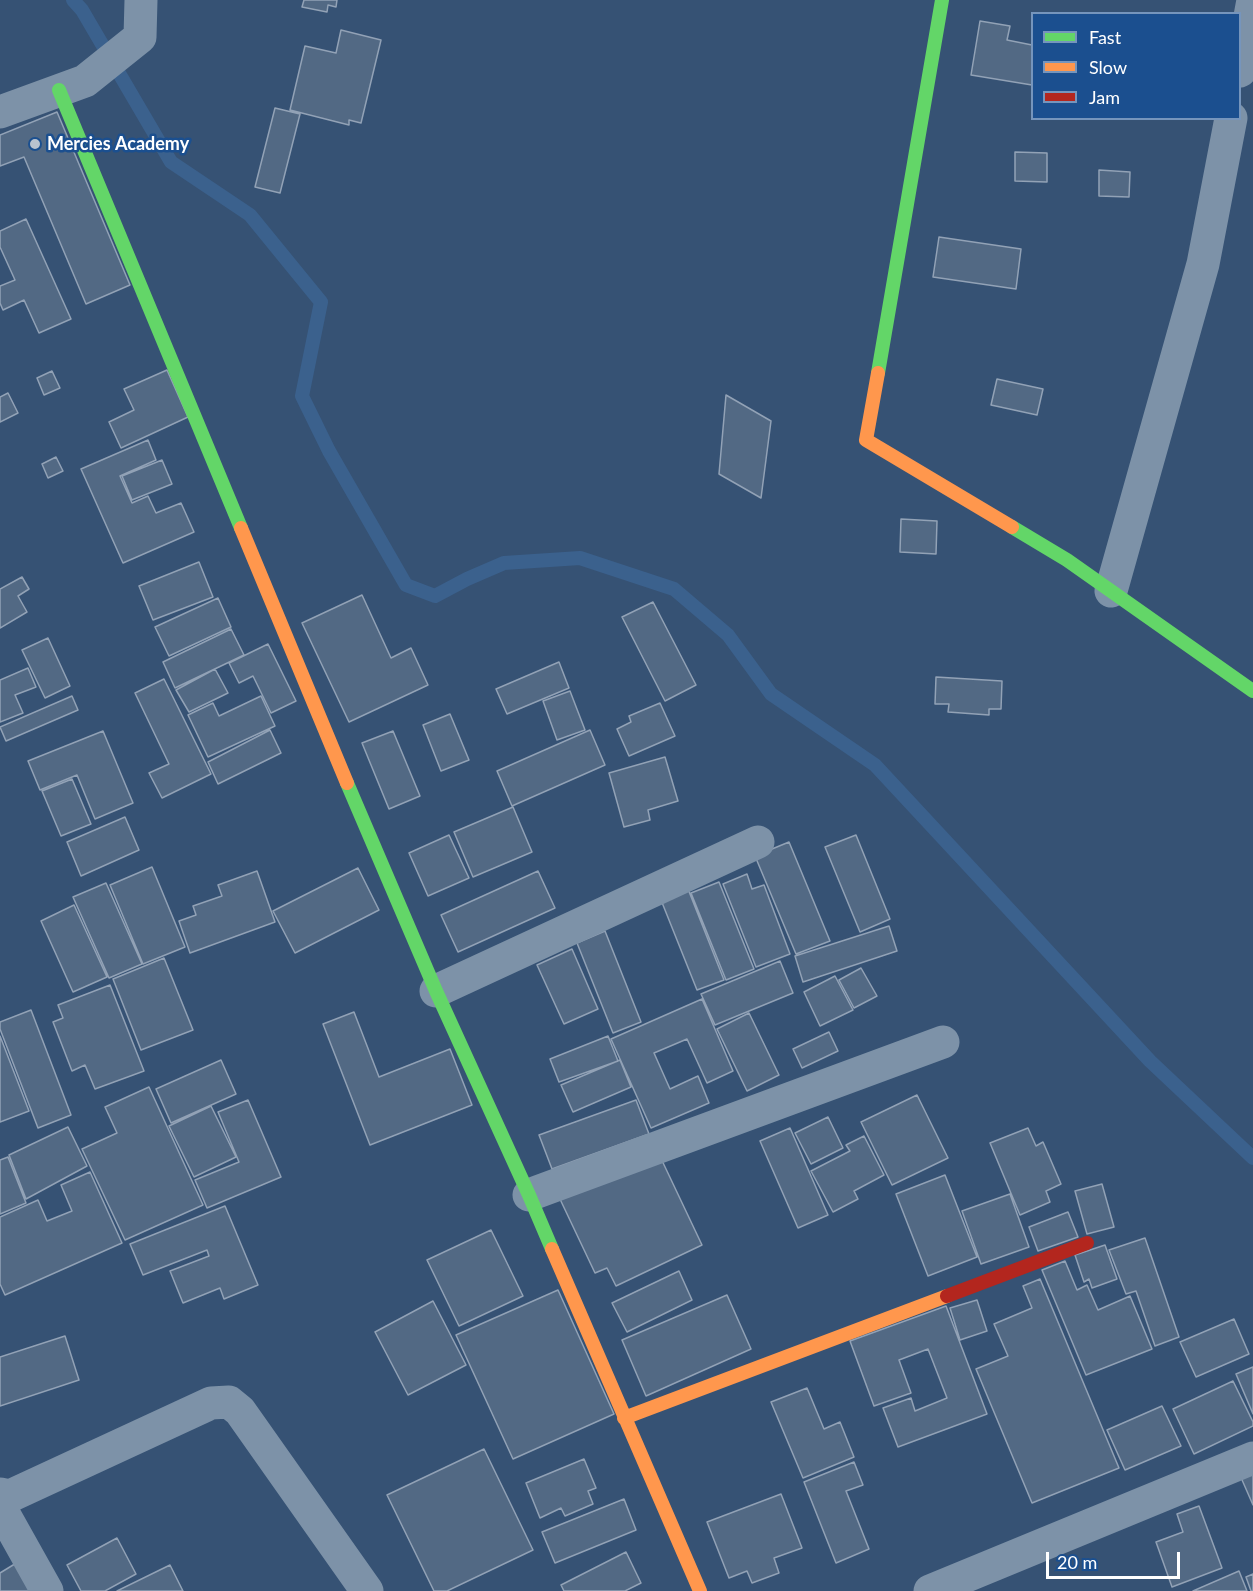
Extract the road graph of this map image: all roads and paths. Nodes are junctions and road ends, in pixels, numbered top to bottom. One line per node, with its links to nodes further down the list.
1 (141, 0): 5 (street)
2 (942, 0): 8 (street)
3 (1253, 0): 4 (street)
4 (1241, 61)
5 (72, 85): 6 (street); 11 (street)
6 (0, 112)
7 (1231, 120): 8 (street)
8 (1111, 591): 9 (street)
9 (1253, 691)
10 (758, 842): 11 (street)
11 (436, 991): 13 (street)
12 (943, 1042): 13 (street)
13 (529, 1195): 15 (street)
14 (1087, 1243): 15 (street)
15 (624, 1418): 21 (street)
16 (1253, 1458): 22 (street)
17 (0, 1494): 20 (street)
18 (0, 1507): 19 (street)
19 (47, 1591)
20 (367, 1591)
21 (700, 1591)
22 (930, 1591)

